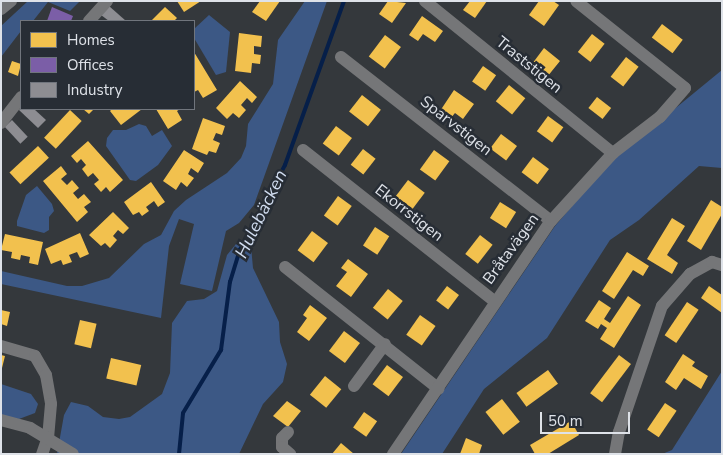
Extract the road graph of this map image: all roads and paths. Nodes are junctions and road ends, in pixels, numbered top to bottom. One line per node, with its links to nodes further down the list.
1 (12, 1): 5 (street)
2 (107, 1): 6 (street)
3 (425, 1): 11 (street, Traststigen)
4 (576, 1): 11 (street, Bråtavägen)
5 (1, 9)
6 (90, 20)
7 (342, 57): 12 (street, Sparvstigen)
8 (20, 98): 9 (street)
9 (1, 123)
10 (303, 150): 15 (street, Ekorrstigen)
11 (613, 153): 12 (street, Bråtavägen)
12 (551, 221): 15 (street, Bråtavägen)
13 (722, 264): 27 (street)
14 (286, 267): 16 (street)
15 (494, 301): 19 (street, Bråtavägen)
16 (385, 344): 18 (street); 19 (street)
17 (1, 346): 22 (street)
18 (354, 386)
19 (439, 389): 26 (street, Bråtavägen)
20 (1, 420): 22 (street)
21 (288, 432): 25 (street)
22 (48, 437): 23 (street); 24 (street)
23 (42, 454)
24 (73, 454)
25 (290, 454)
26 (393, 454)
27 (615, 454)

